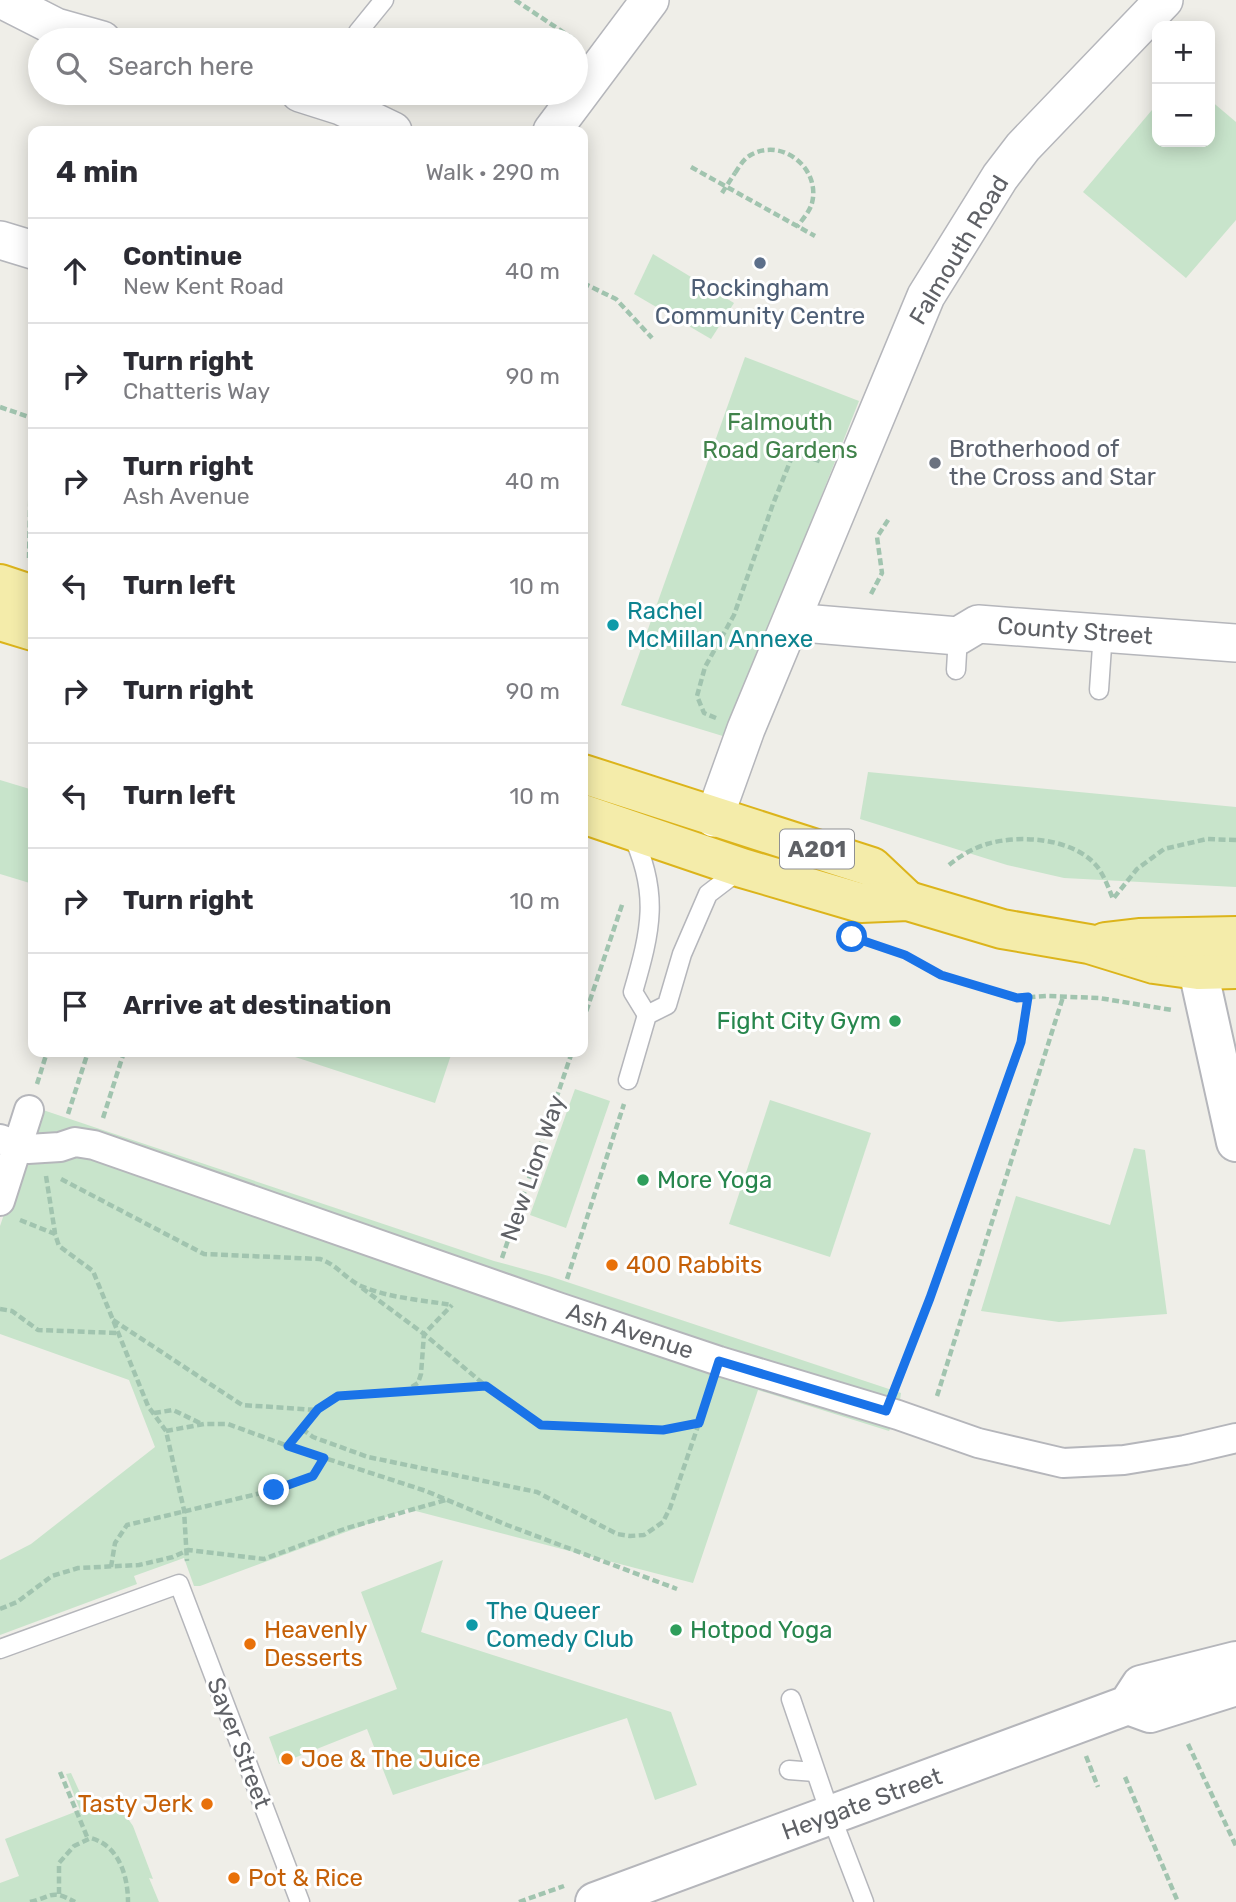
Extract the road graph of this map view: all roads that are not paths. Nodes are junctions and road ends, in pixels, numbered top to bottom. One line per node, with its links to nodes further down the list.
1 (3, 0): 6 (street)
2 (384, 0): 5 (lane)
3 (650, 0): 8 (street)
4 (1164, 0): 16 (street, Falmouth Road)
5 (370, 7): 7 (lane)
6 (60, 28)
7 (360, 28)
8 (588, 83)
9 (571, 105): 12 (street)
10 (340, 110): 11 (street)
11 (380, 126)
12 (556, 126)
13 (0, 240): 14 (street)
14 (28, 248)
15 (0, 621): 17 (highway)
16 (791, 622): 18 (street, County Street); 23 (street, Falmouth Road)
17 (28, 629)
18 (1103, 632): 19 (street, County Street); 20 (lane)
19 (1236, 643)
20 (1099, 690)
21 (588, 776): 23 (highway, A201)
22 (588, 816): 24 (highway, A201)
23 (714, 818): 26 (highway, A201)
24 (631, 831): 25 (highway, A201); 31 (lane)
25 (742, 869): 26 (highway, A201); 31 (lane)
26 (908, 901): 28 (highway, A201)
27 (1236, 936): 28 (highway, A201)
28 (1089, 944): 30 (highway, A201)
29 (1236, 969): 30 (highway, A201)
30 (1198, 970): 35 (street)
31 (647, 1015): 32 (lane)
32 (628, 1080)
33 (29, 1110): 34 (street)
34 (9, 1142): 36 (street); 37 (street, Ash Avenue)
35 (1236, 1142)
36 (9, 1210)
37 (1236, 1438)
38 (0, 1649): 46 (lane, Sayer Street)
39 (1236, 1661): 42 (street, Heygate Street)
40 (1236, 1686): 42 (street, Heygate Street)
41 (791, 1699): 44 (lane)
42 (1128, 1705): 45 (street, Heygate Street)
43 (789, 1770): 44 (lane)
44 (815, 1772): 45 (lane)
45 (831, 1816): 47 (street, Heygate Street); 48 (lane)
46 (300, 1902)
47 (595, 1902)
48 (864, 1902)

